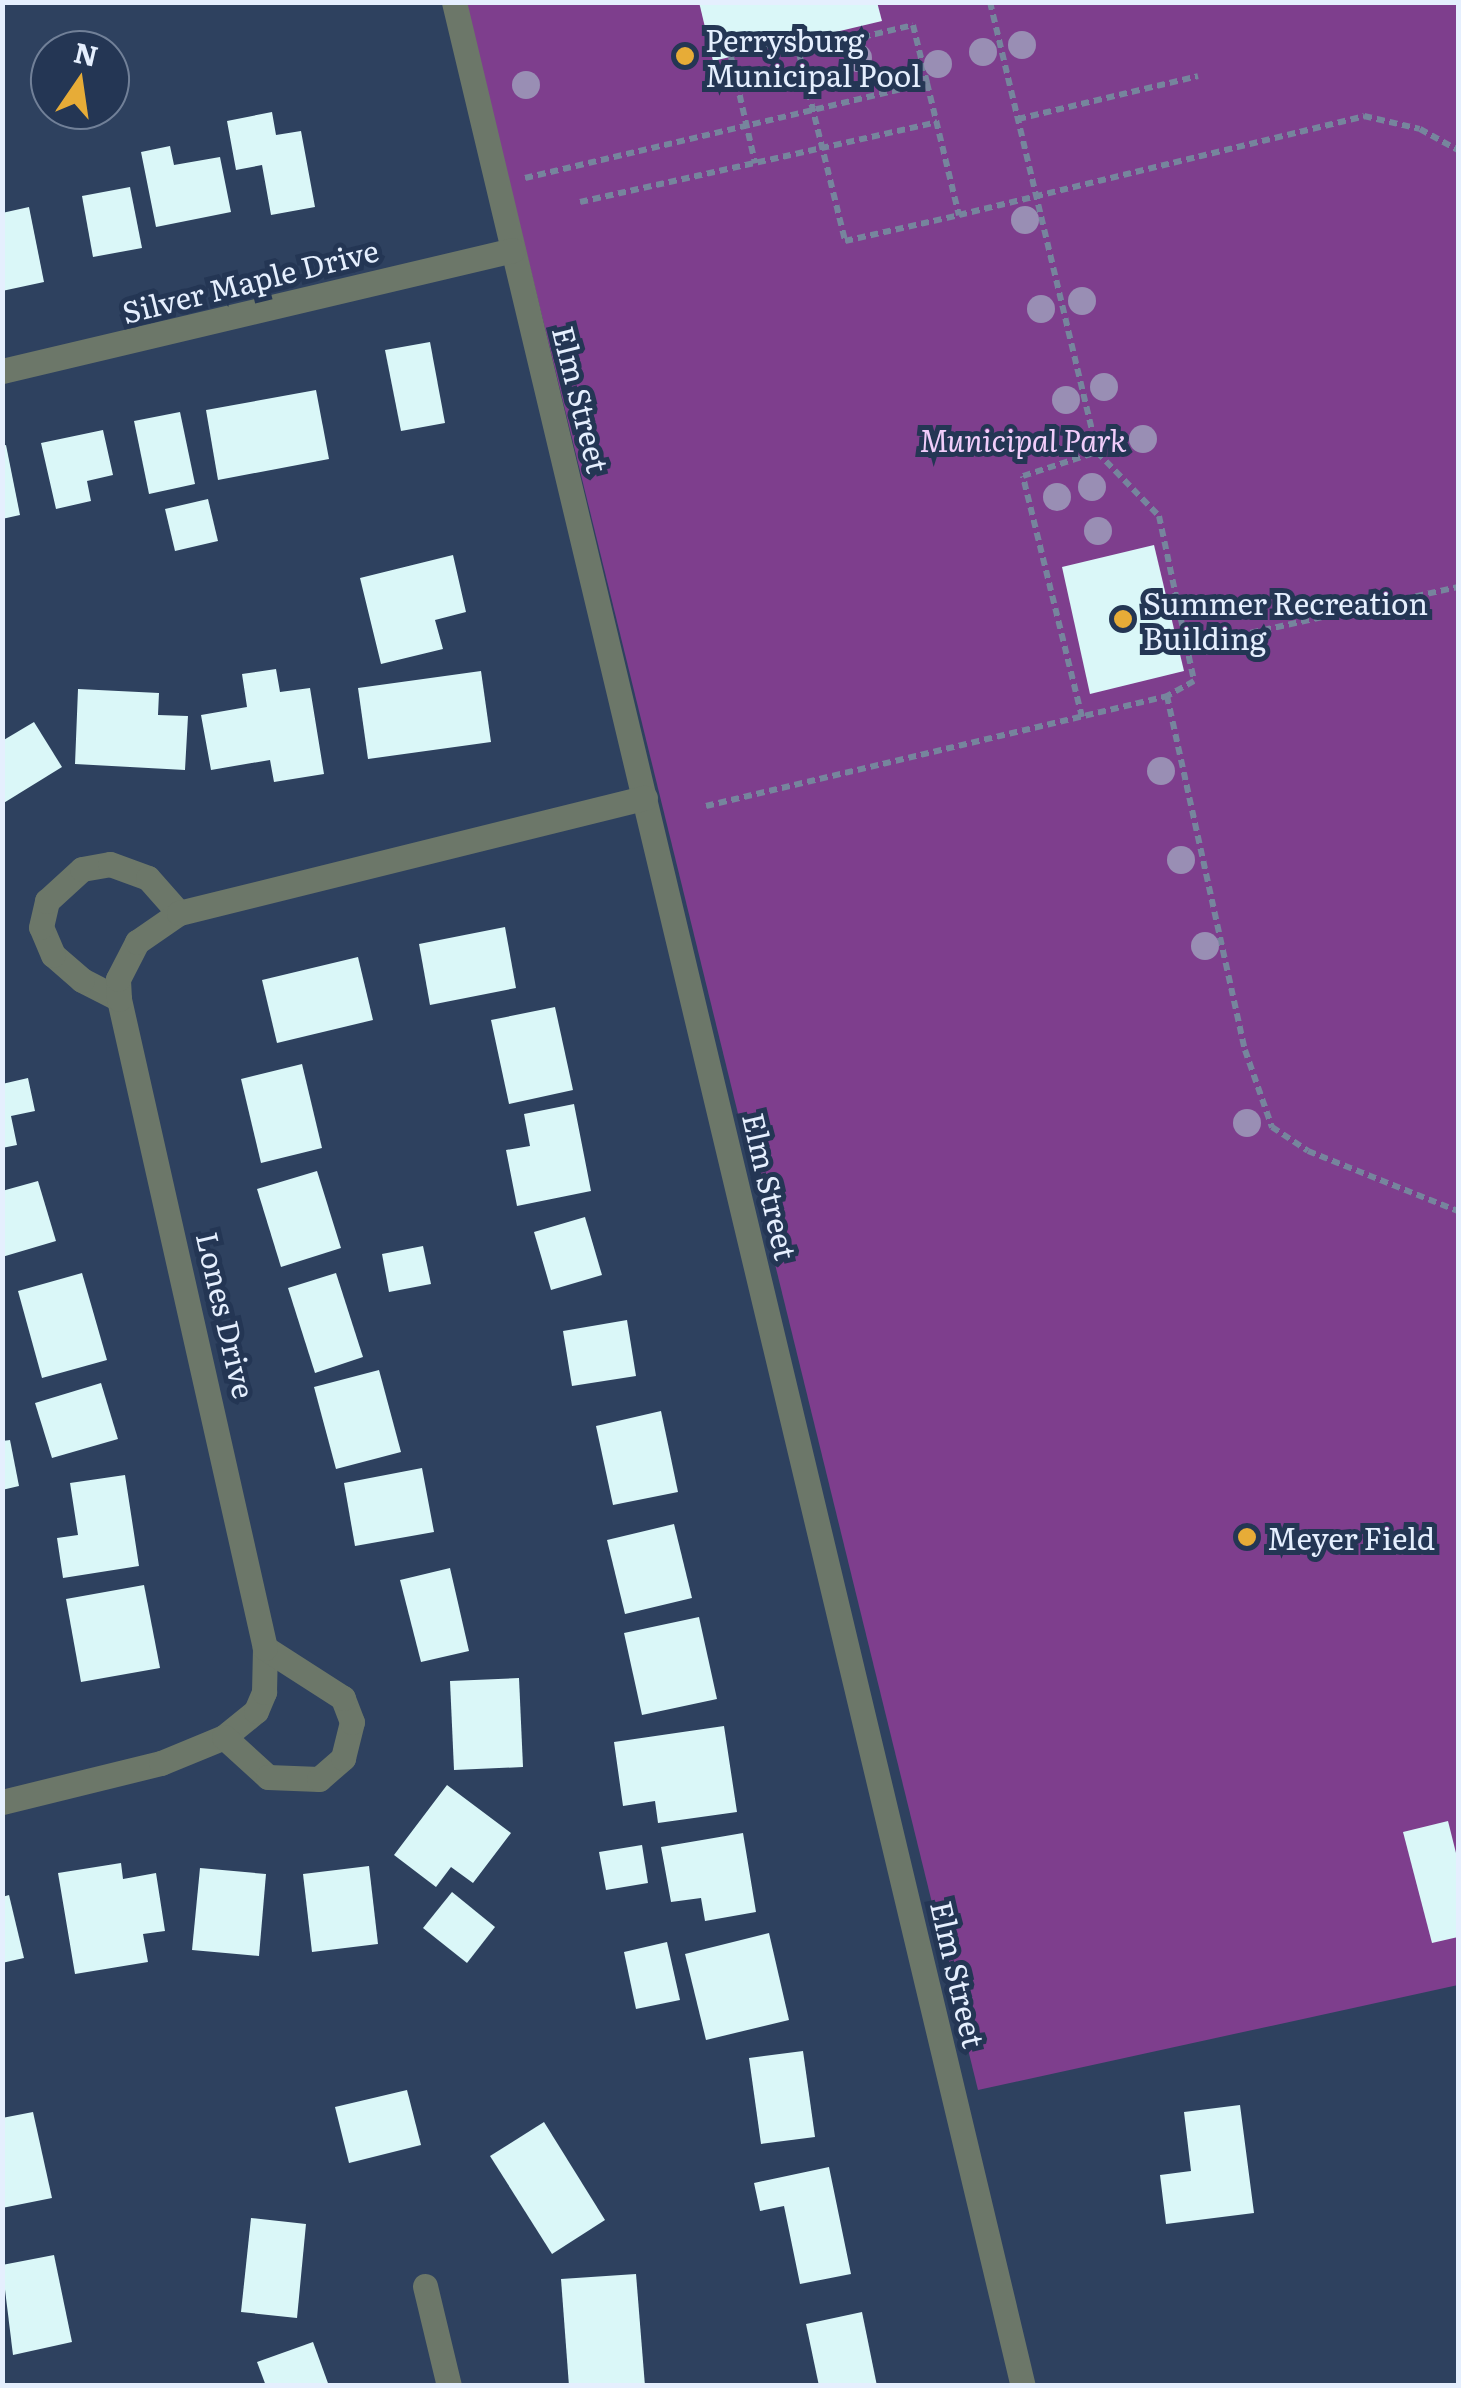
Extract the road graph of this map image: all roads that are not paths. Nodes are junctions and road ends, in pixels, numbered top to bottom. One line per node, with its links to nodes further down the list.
1 (454, 2): 2 (street, Elm Street)
2 (513, 250): 3 (street, Silver Maple Drive); 4 (street, Elm Street)
3 (2, 371)
4 (645, 798): 5 (street, Lones Drive); 12 (street, Elm Street)
5 (179, 913): 6 (street, Lones Drive); 6 (street)
6 (119, 998): 7 (street, Lones Drive)
7 (265, 1648): 8 (street, Lones Drive); 8 (street)
8 (224, 1737): 9 (street, Lones Drive)
9 (2, 1802)
10 (425, 2286): 11 (street)
11 (449, 2386)
12 (1023, 2386)

